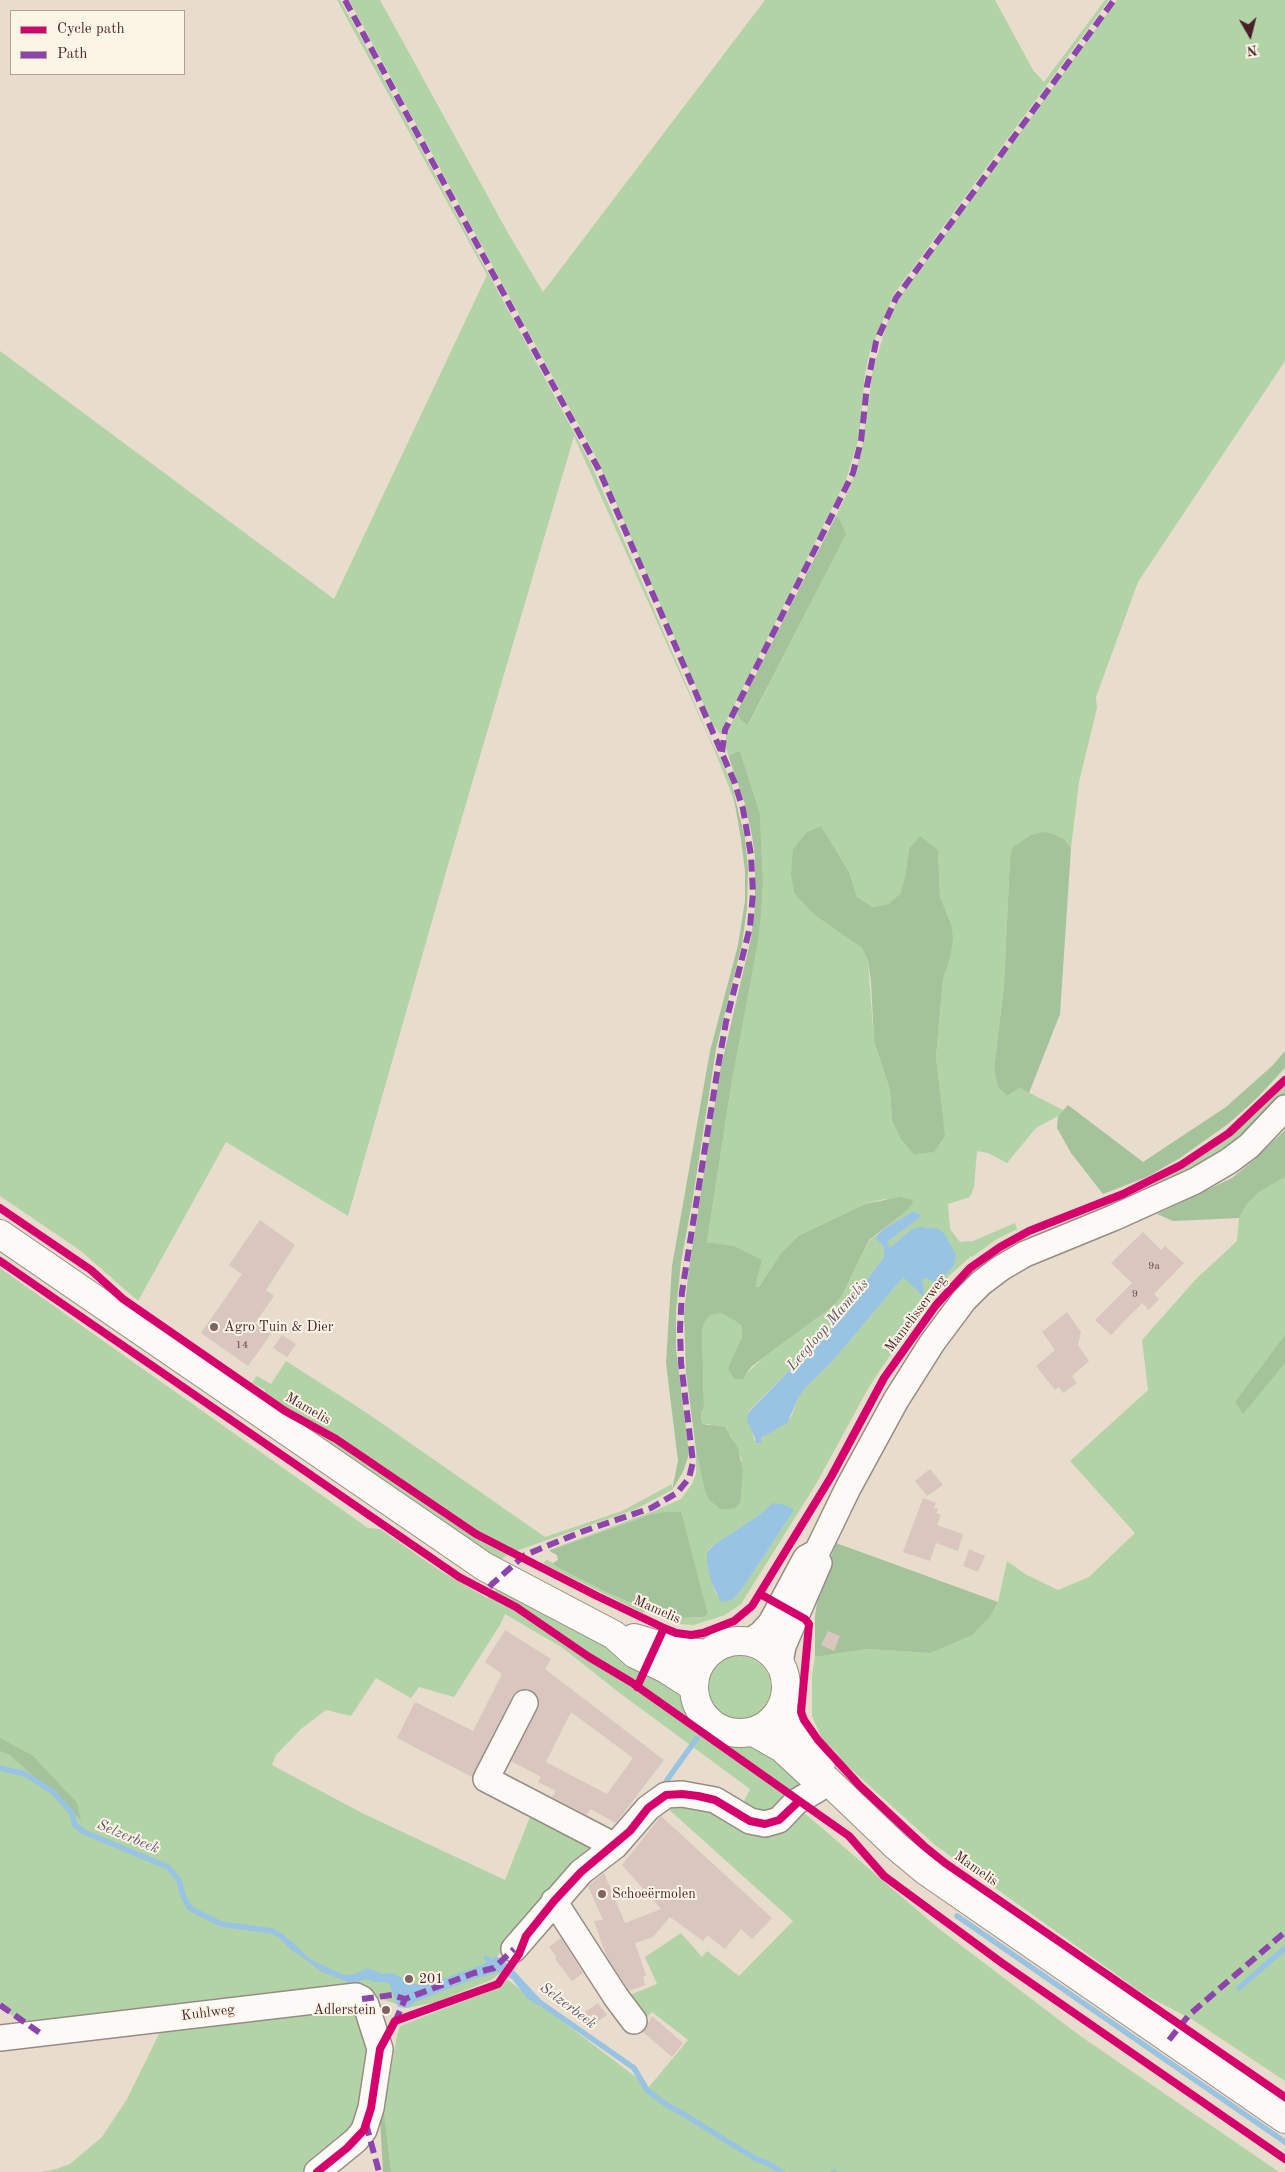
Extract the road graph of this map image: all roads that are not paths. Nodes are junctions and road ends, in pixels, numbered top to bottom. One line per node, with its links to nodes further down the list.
1 (1285, 1108): 3 (street)
2 (0, 1234): 4 (main road)
3 (817, 1552): 5 (street); 7 (street)
4 (614, 1635): 6 (main road); 8 (main road)
5 (749, 1642): 6 (main road); 7 (main road)
6 (707, 1654): 8 (main road)
7 (780, 1663): 10 (main road)
8 (694, 1687): 11 (main road)
9 (525, 1704): 13 (street)
10 (782, 1708): 11 (main road); 12 (main road)
11 (754, 1732): 12 (main road)
12 (827, 1780): 13 (street); 18 (main road)
13 (615, 1846): 14 (street)
14 (554, 1901): 15 (street); 16 (street)
15 (514, 1949)
16 (634, 2021)
17 (0, 2038): 19 (street, Kuhlweg)
18 (1285, 2119)
19 (317, 2172)

